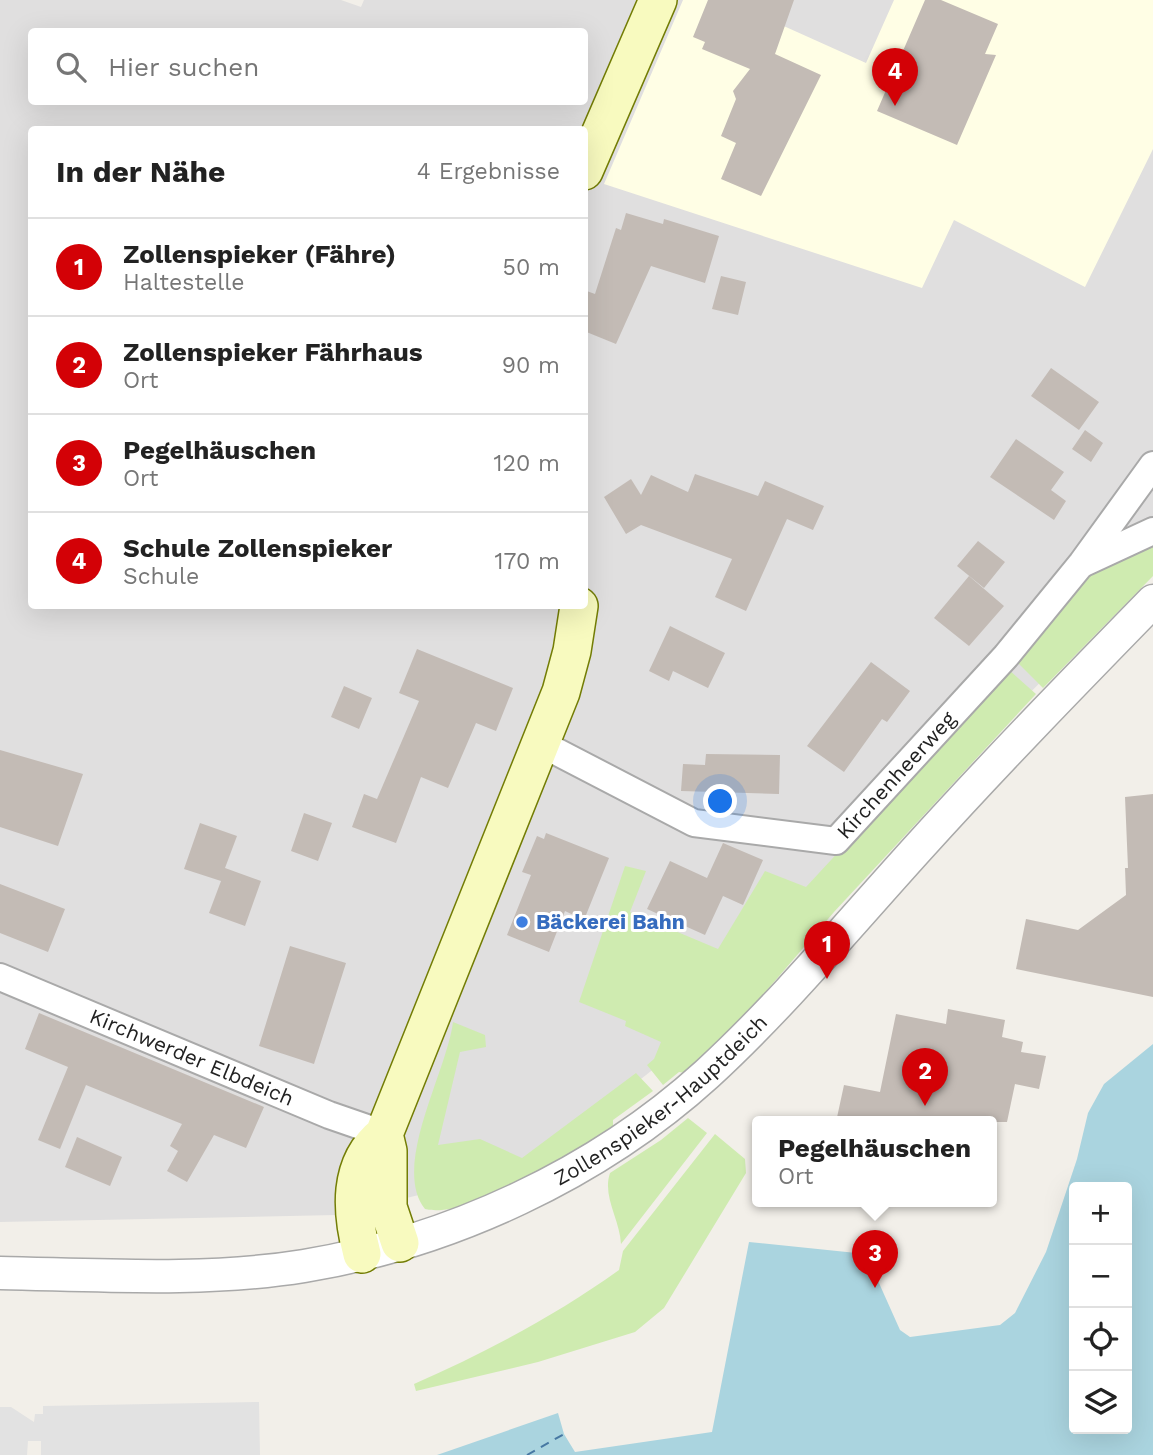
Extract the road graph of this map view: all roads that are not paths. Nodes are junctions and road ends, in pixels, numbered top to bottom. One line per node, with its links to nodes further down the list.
1 (657, 0): 2 (main road)
2 (588, 162)
3 (1153, 466): 5 (street, Kirchenheerweg)
4 (1153, 531): 5 (street, Kirchenheerweg)
5 (1082, 563): 8 (street, Kirchenheerweg)
6 (1153, 601): 11 (street, Zollenspieker-Hauptdeich)
7 (579, 609): 8 (main road)
8 (538, 742): 10 (main road)
9 (0, 977): 10 (street, Kirchwerder Elbdeich)
10 (384, 1135): 11 (main road); 12 (main road)
11 (400, 1243): 12 (street, Zollenspieker-Hauptdeich)
12 (362, 1254): 13 (street, Zollenspieker-Hauptdeich)
13 (0, 1273)

